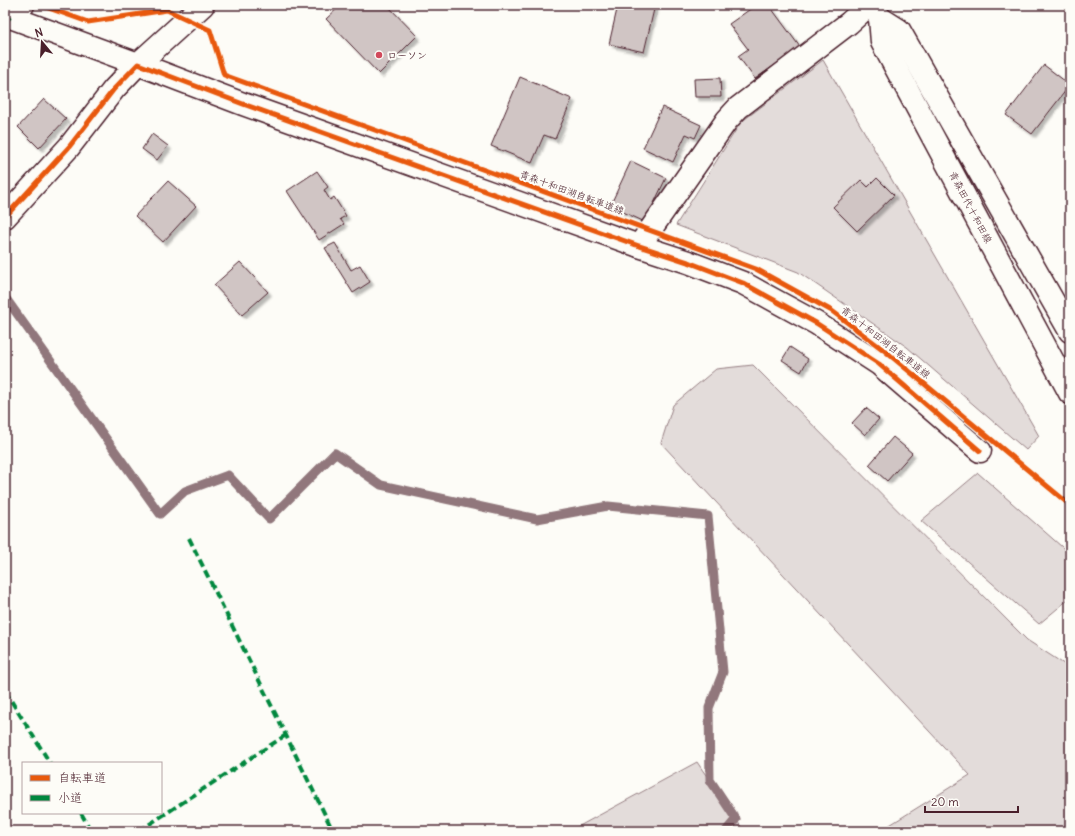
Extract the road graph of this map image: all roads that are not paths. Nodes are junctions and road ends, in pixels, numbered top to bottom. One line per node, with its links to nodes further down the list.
1 (203, 5): 4 (street)
2 (873, 10): 6 (street); 7 (street); 8 (street, 青森田代十和田線)
3 (13, 12): 4 (street)
4 (138, 64): 5 (street); 6 (street)
5 (5, 217)
6 (639, 246): 9 (street)
7 (1070, 331)
8 (1070, 393)
9 (980, 451)

